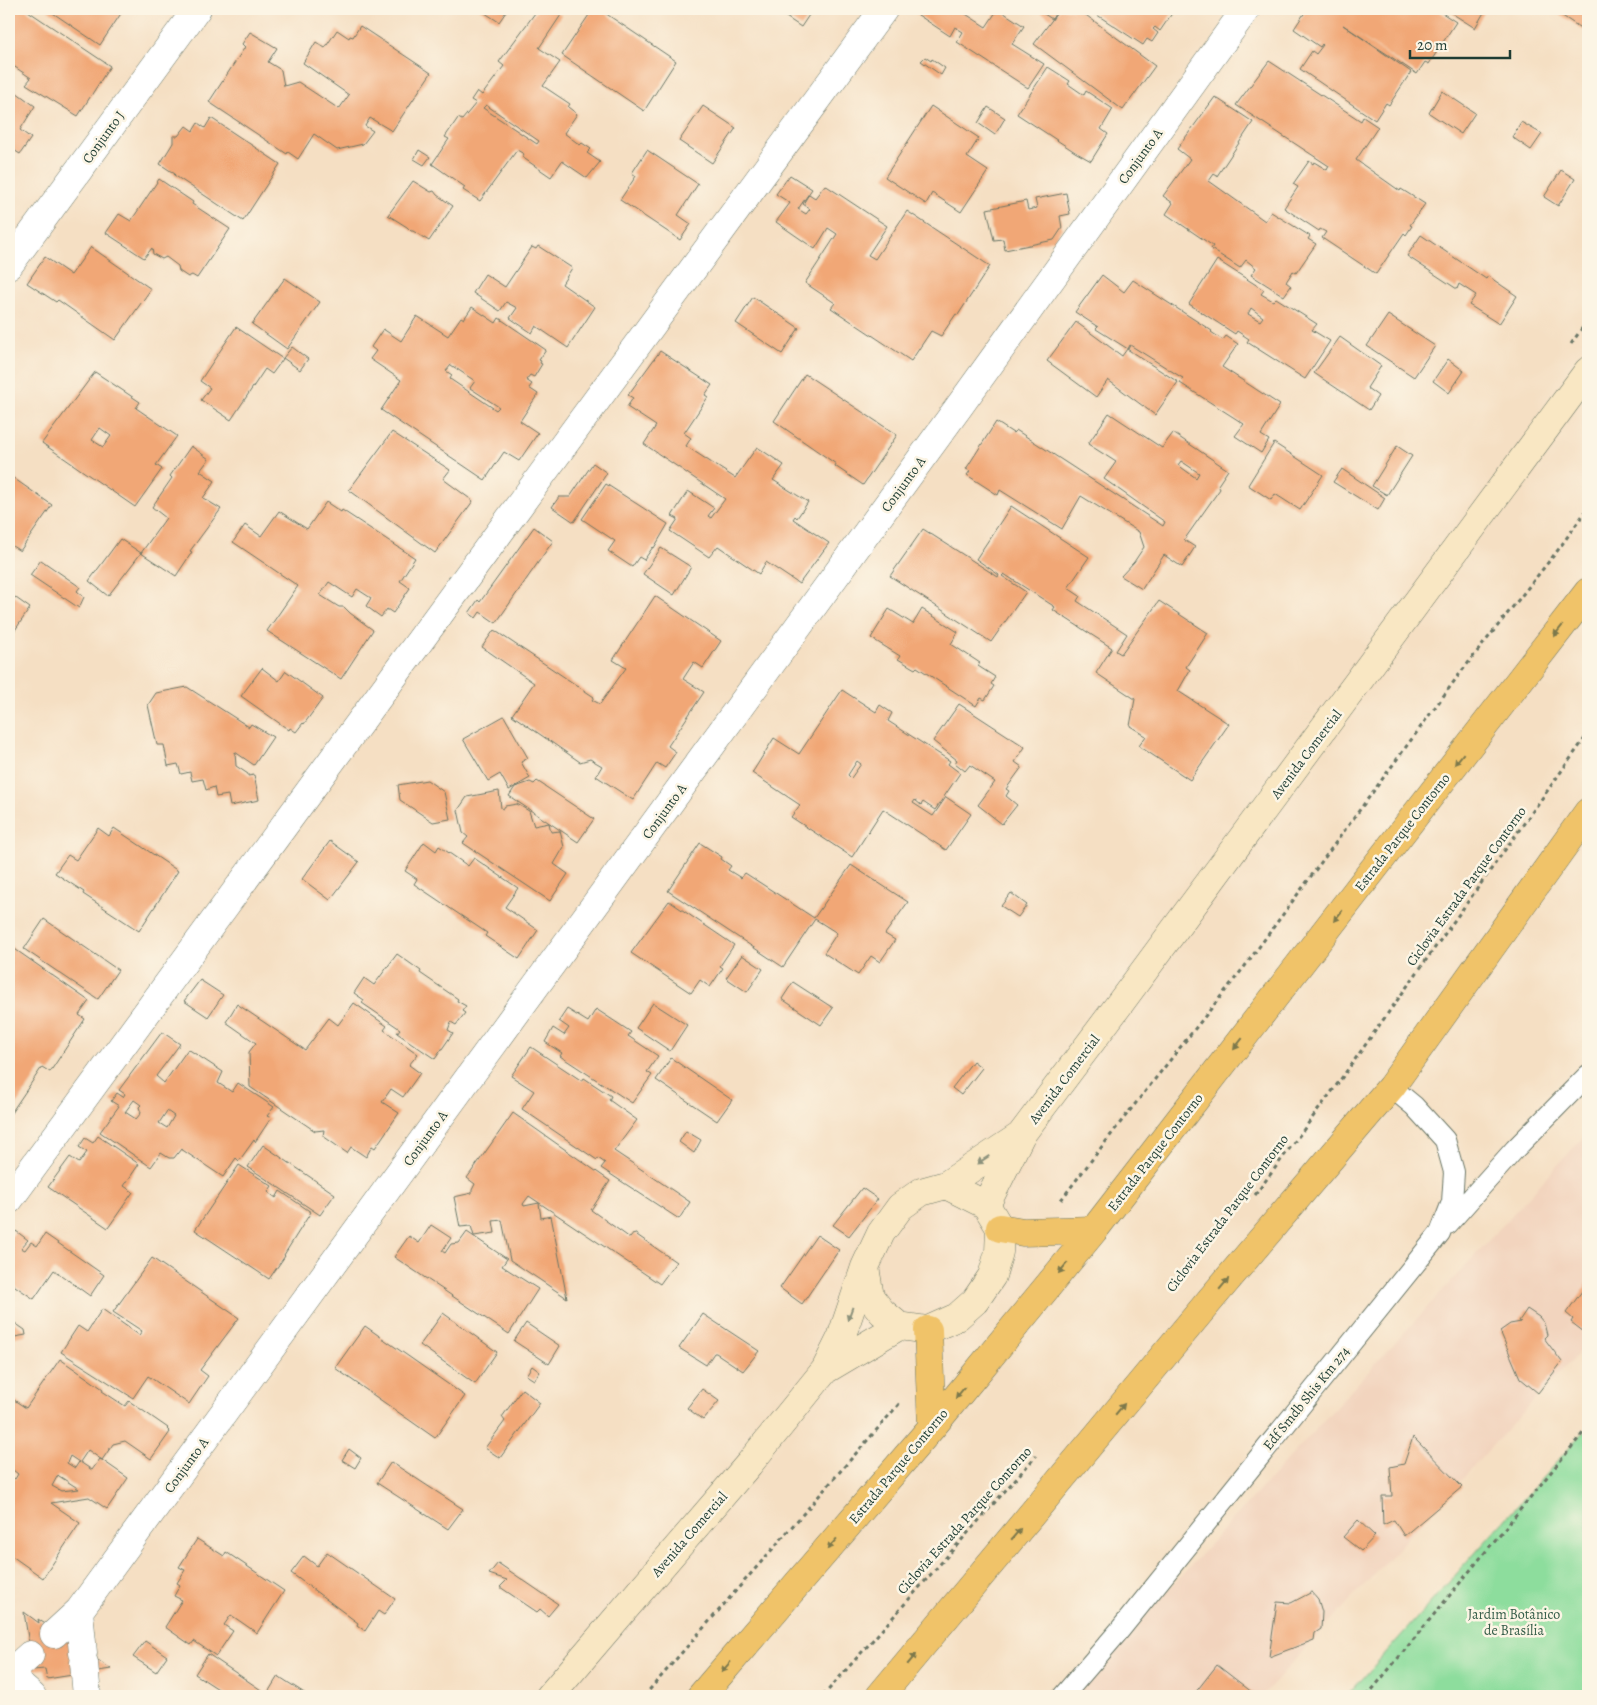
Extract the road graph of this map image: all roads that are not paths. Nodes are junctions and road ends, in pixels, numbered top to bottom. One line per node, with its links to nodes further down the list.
1 (197, 9): 4 (street, Conjunto J)
2 (884, 9): 12 (street)
3 (1246, 9): 22 (street, Conjunto A)
4 (9, 265)
5 (1588, 371): 10 (street, Avenida Comercial)
6 (1588, 592): 15 (highway, Estrada Parque Contorno, one-way to 15)
7 (1588, 812): 9 (highway)
8 (1588, 1074): 16 (lane)
9 (1391, 1087): 16 (lane, Edf Smdb Shis Km 274); 30 (highway, one-way to 9)
10 (1021, 1135): 11 (street, Avenida Comercial, one-way to 11); 13 (street, Avenida Comercial)
11 (946, 1185): 13 (street); 17 (street, Avenida Comercial)
12 (9, 1200)
13 (986, 1205): 14 (street)
14 (1000, 1228): 15 (highway); 19 (street)
15 (1094, 1230): 21 (highway, Estrada Parque Contorno, one-way to 21)
16 (1440, 1233): 31 (lane, Edf Smdb Shis Km 274)
17 (865, 1267): 18 (street); 20 (street, Avenida Comercial, one-way to 20)
18 (890, 1319): 19 (street); 20 (street, Avenida Comercial)
19 (928, 1330): 21 (highway)
20 (825, 1370): 28 (street, Avenida Comercial)
21 (932, 1427): 29 (highway, Estrada Parque Contorno, one-way to 29)
22 (79, 1611): 23 (street, Conjunto A); 27 (street)
23 (54, 1634)
24 (30, 1655): 25 (street)
25 (9, 1675): 26 (street)
26 (32, 1696)
27 (87, 1696)
28 (550, 1696)
29 (701, 1696)
30 (880, 1696)
31 (1063, 1696)

